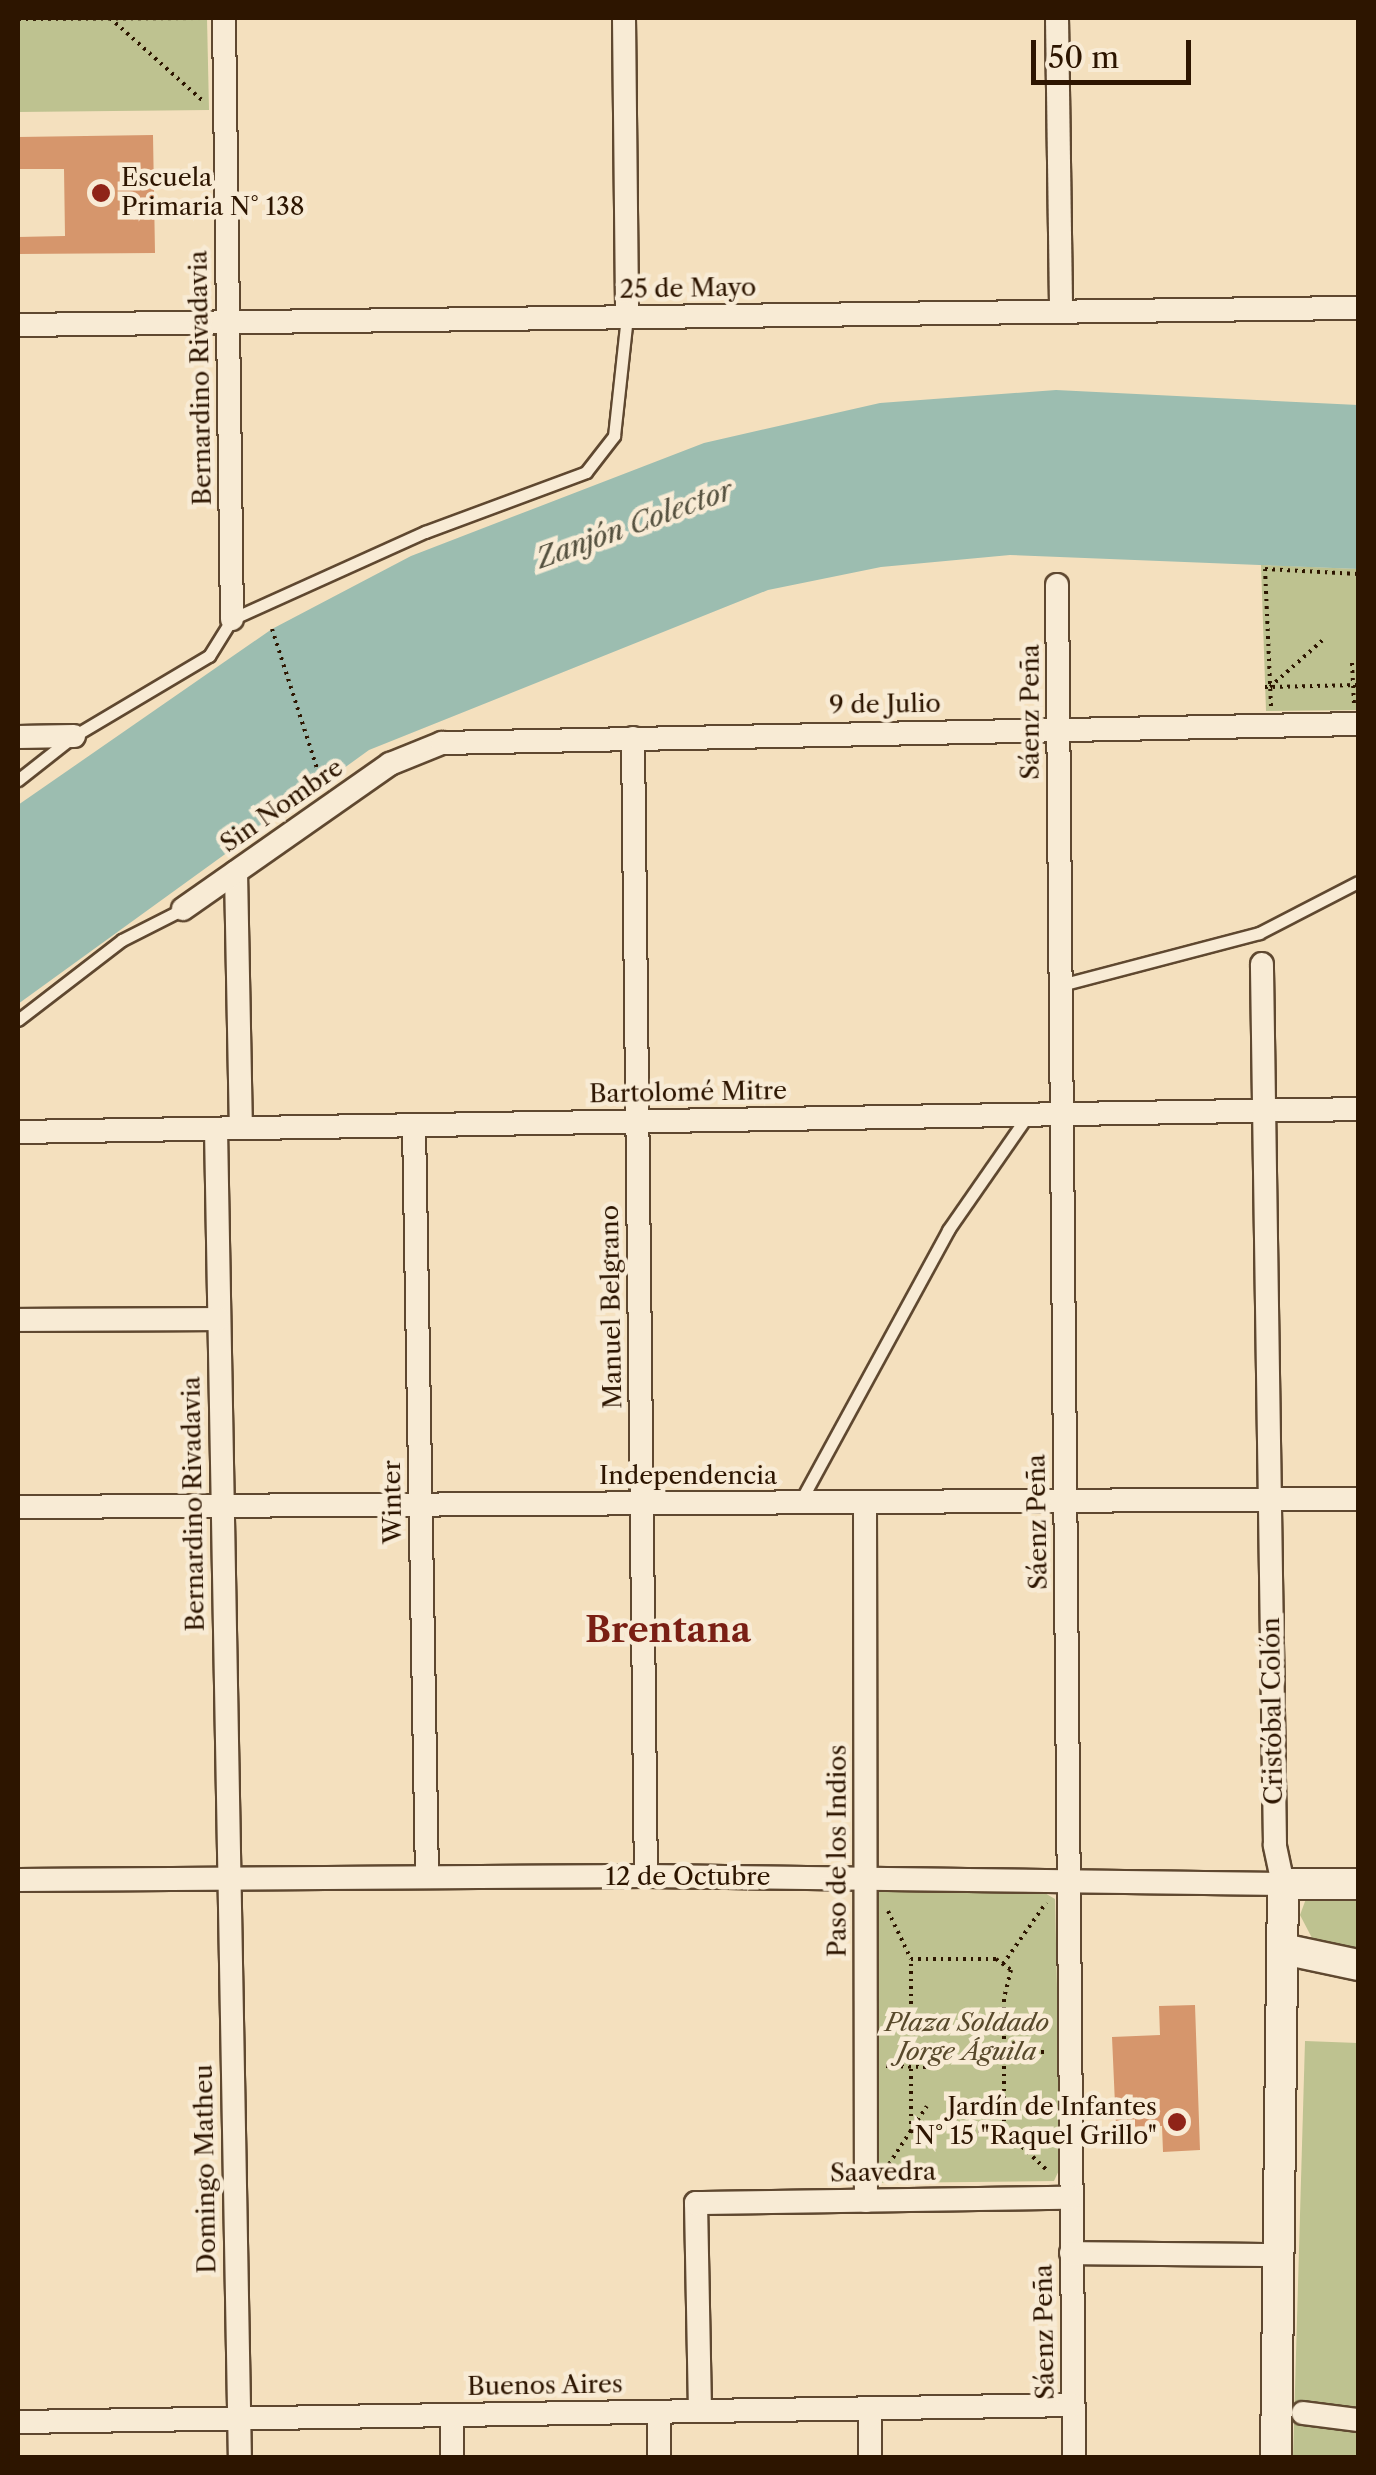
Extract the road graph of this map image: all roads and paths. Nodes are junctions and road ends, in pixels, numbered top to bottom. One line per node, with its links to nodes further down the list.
1 (28, 18): 2 (path); 7 (path)
2 (110, 18): 3 (path); 8 (path)
3 (202, 18)
4 (224, 18): 12 (street, Bernardino Rivadavia)
5 (624, 18): 11 (street)
6 (1057, 18): 10 (street)
7 (18, 19)
8 (203, 101)
9 (1358, 308): 10 (street, 25 de Mayo)
10 (1061, 312): 11 (street, 25 de Mayo)
11 (627, 317): 12 (street, 25 de Mayo); 16 (lane)
12 (228, 322): 13 (street, 25 de Mayo); 16 (street, Bernardino Rivadavia)
13 (18, 324)
14 (1358, 574): 21 (path)
15 (1057, 585): 24 (street, Sáenz Peña)
16 (232, 619): 25 (lane)
17 (272, 628): 30 (path)
18 (1323, 640): 21 (path)
19 (1352, 663): 20 (path)
20 (1356, 685): 21 (path); 23 (path)
21 (1268, 687): 22 (path)
22 (1271, 711)
23 (1356, 717): 24 (street, 9 de Julio)
24 (1058, 730): 27 (street, 9 de Julio); 36 (street, Sáenz Peña)
25 (74, 736): 26 (street); 29 (lane)
26 (18, 737)
27 (633, 738): 28 (street, 9 de Julio); 42 (street, Manuel Belgrano)
28 (415, 751): 31 (street, Sin Nombre)
29 (18, 780)
30 (322, 782)
31 (236, 872): 33 (street, Sin Nombre); 45 (street)
32 (1358, 882): 34 (lane)
33 (184, 909): 37 (lane)
34 (1259, 933): 35 (lane); 36 (lane)
35 (1262, 964): 39 (street, Cristóbal Colón)
36 (1060, 985): 41 (street, Sáenz Peña)
37 (18, 1020)
38 (1358, 1109): 39 (street, Bartolomé Mitre)
39 (1264, 1111): 41 (street, Bartolomé Mitre); 50 (street, Cristóbal Colón)
40 (1028, 1114): 41 (street, Bartolomé Mitre); 42 (street, Bartolomé Mitre); 52 (lane)
41 (1062, 1114): 51 (street, Sáenz Peña)
42 (637, 1121): 43 (street, Bartolomé Mitre); 54 (street, Manuel Belgrano)
43 (414, 1125): 45 (street, Bartolomé Mitre); 55 (street, Winter)
44 (216, 1128): 45 (street, Bartolomé Mitre); 46 (street, Bartolomé Mitre); 47 (street, Bernardino Rivadavia)
45 (241, 1128)
46 (18, 1132)
47 (218, 1319): 48 (street); 56 (street, Bernardino Rivadavia)
48 (18, 1320)
49 (1358, 1499): 50 (street, Independencia)
50 (1270, 1500): 51 (street, Independencia); 64 (street, Cristóbal Colón)
51 (1065, 1501): 53 (street, Independencia); 63 (street, Sáenz Peña)
52 (800, 1502): 53 (street, Independencia); 54 (street, Independencia)
53 (864, 1502): 61 (street, Paso de los Indios)
54 (642, 1504): 55 (street, Independencia); 58 (street, Manuel Belgrano)
55 (421, 1505): 56 (street, Independencia); 60 (street, Winter)
56 (221, 1506): 57 (street, Independencia); 59 (street, Bernardino Rivadavia)
57 (18, 1507)
58 (646, 1876): 60 (street, 12 de Octubre); 61 (street, 12 de Octubre)
59 (226, 1878): 60 (street, 12 de Octubre); 62 (street, 12 de Octubre); 96 (street, Domingo Matheu)
60 (427, 1878)
61 (866, 1879): 63 (street, 12 de Octubre); 87 (street, Paso de los Indios)
62 (18, 1880)
63 (1068, 1882): 64 (street, 12 de Octubre); 86 (street, Sáenz Peña)
64 (1284, 1884): 65 (main road, 12 de Octubre); 70 (main road, Cristóbal Colón)
65 (1358, 1884)
66 (1039, 1898): 67 (path)
67 (1048, 1901): 68 (path); 72 (path)
68 (1052, 1909)
69 (882, 1917): 71 (path)
70 (1282, 1950): 73 (main road); 89 (main road, Cristóbal Colón)
71 (911, 1959): 72 (path); 77 (path)
72 (1004, 1964): 75 (path)
73 (1358, 1966)
74 (1052, 2034): 76 (path)
75 (1004, 2052): 76 (path); 82 (path)
76 (1052, 2052): 79 (path)
77 (911, 2066): 78 (path); 80 (path); 83 (path)
78 (927, 2067)
79 (1052, 2072)
80 (882, 2084)
81 (928, 2106): 83 (path)
82 (1000, 2126): 83 (path); 85 (path)
83 (911, 2131): 84 (path)
84 (881, 2158)
85 (1044, 2177)
86 (1071, 2198): 87 (street, Saavedra); 88 (street, Sáenz Peña)
87 (866, 2201): 92 (street, Saavedra)
88 (1071, 2252): 89 (street); 90 (street, Sáenz Peña)
89 (1278, 2255): 104 (main road, Cristóbal Colón)
90 (1073, 2405): 91 (street, Buenos Aires); 103 (street, Sáenz Peña)
91 (870, 2408): 92 (street, Buenos Aires); 102 (street)
92 (700, 2411): 93 (street, Buenos Aires)
93 (658, 2412): 95 (street, Buenos Aires); 101 (street)
94 (1304, 2413): 97 (street)
95 (452, 2415): 96 (street, Buenos Aires); 100 (street)
96 (239, 2418): 98 (street, Buenos Aires); 99 (street, Domingo Matheu)
97 (1358, 2420)
98 (18, 2422)
99 (240, 2458)
100 (452, 2458)
101 (659, 2458)
102 (870, 2458)
103 (1074, 2458)
104 (1276, 2458)

